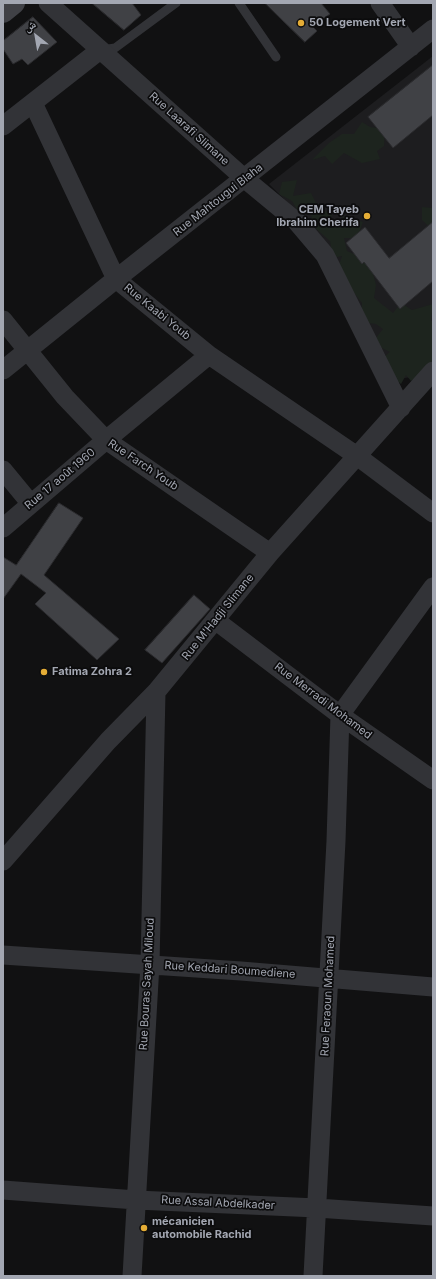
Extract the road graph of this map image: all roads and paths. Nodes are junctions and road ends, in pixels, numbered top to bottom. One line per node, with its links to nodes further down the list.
1 (14, 3): 6 (main road)
2 (48, 3): 9 (street, Rue Laarafi Slimane)
3 (176, 3): 9 (lane)
4 (238, 3): 10 (lane)
5 (380, 3): 8 (street)
6 (3, 12)
7 (433, 30): 8 (street, Rue Mahtougui Blaha)
8 (411, 47): 13 (street, Rue Mahtougui Blaha)
9 (100, 50): 11 (street); 13 (street, Rue Laarafi Slimane)
10 (276, 57)
11 (33, 103): 12 (street); 14 (street, Rue Kaabi Youb)
12 (3, 126)
13 (245, 179): 14 (street, Rue Mahtougui Blaha); 20 (street, Rue Laarafi Slimane)
14 (116, 279): 16 (street, Rue Mahtougui Blaha); 17 (street, Rue Kaabi Youb)
15 (3, 320): 16 (street, Rue Farch Youb)
16 (27, 351): 18 (street, Rue Mahtougui Blaha); 21 (street, Rue Farch Youb)
17 (209, 355): 21 (street, Rue 17 août 1960); 22 (street, Rue Kaabi Youb)
18 (3, 370)
19 (433, 371): 20 (street, Rue M'Hadji Slimane)
20 (401, 408): 22 (street, Rue M'Hadji Slimane)
21 (106, 440): 24 (street, Rue 17 août 1960); 27 (street, Rue Farch Youb)
22 (357, 456): 25 (street, Rue Kaabi Youb); 27 (street, Rue M'Hadji Slimane)
23 (3, 470): 24 (street)
24 (31, 504): 26 (street, Rue 17 août 1960)
25 (433, 513)
26 (3, 528)
27 (270, 553): 29 (street, Rue M'Hadji Slimane)
28 (433, 587): 31 (street)
29 (215, 620): 30 (street, Rue M'Hadji Slimane); 31 (street, Rue Merradi Mohamed)
30 (156, 692): 33 (street, Rue M'Hadji Slimane); 35 (street, Rue Bouras Sayah Miloud)
31 (340, 715): 32 (street, Rue Merradi Mohamed); 36 (street, Rue Feraoun Mohamed)
32 (433, 780)
33 (3, 860)
34 (3, 955): 35 (street, Rue Keddari Boumediene)
35 (150, 964): 36 (street, Rue Keddari Boumediene); 39 (street, Rue Bouras Sayah Miloud)
36 (329, 978): 37 (street, Rue Keddari Boumediene); 40 (street, Rue Feraoun Mohamed)
37 (433, 987)
38 (3, 1190): 39 (street, Rue Assal Abdelkader)
39 (136, 1200): 40 (street, Rue Assal Abdelkader); 42 (street, Rue Bouras Sayah Miloud)
40 (317, 1208): 41 (street, Rue Assal Abdelkader); 43 (street, Rue Feraoun Mohamed)
41 (433, 1216)
42 (132, 1276)
43 (313, 1276)

